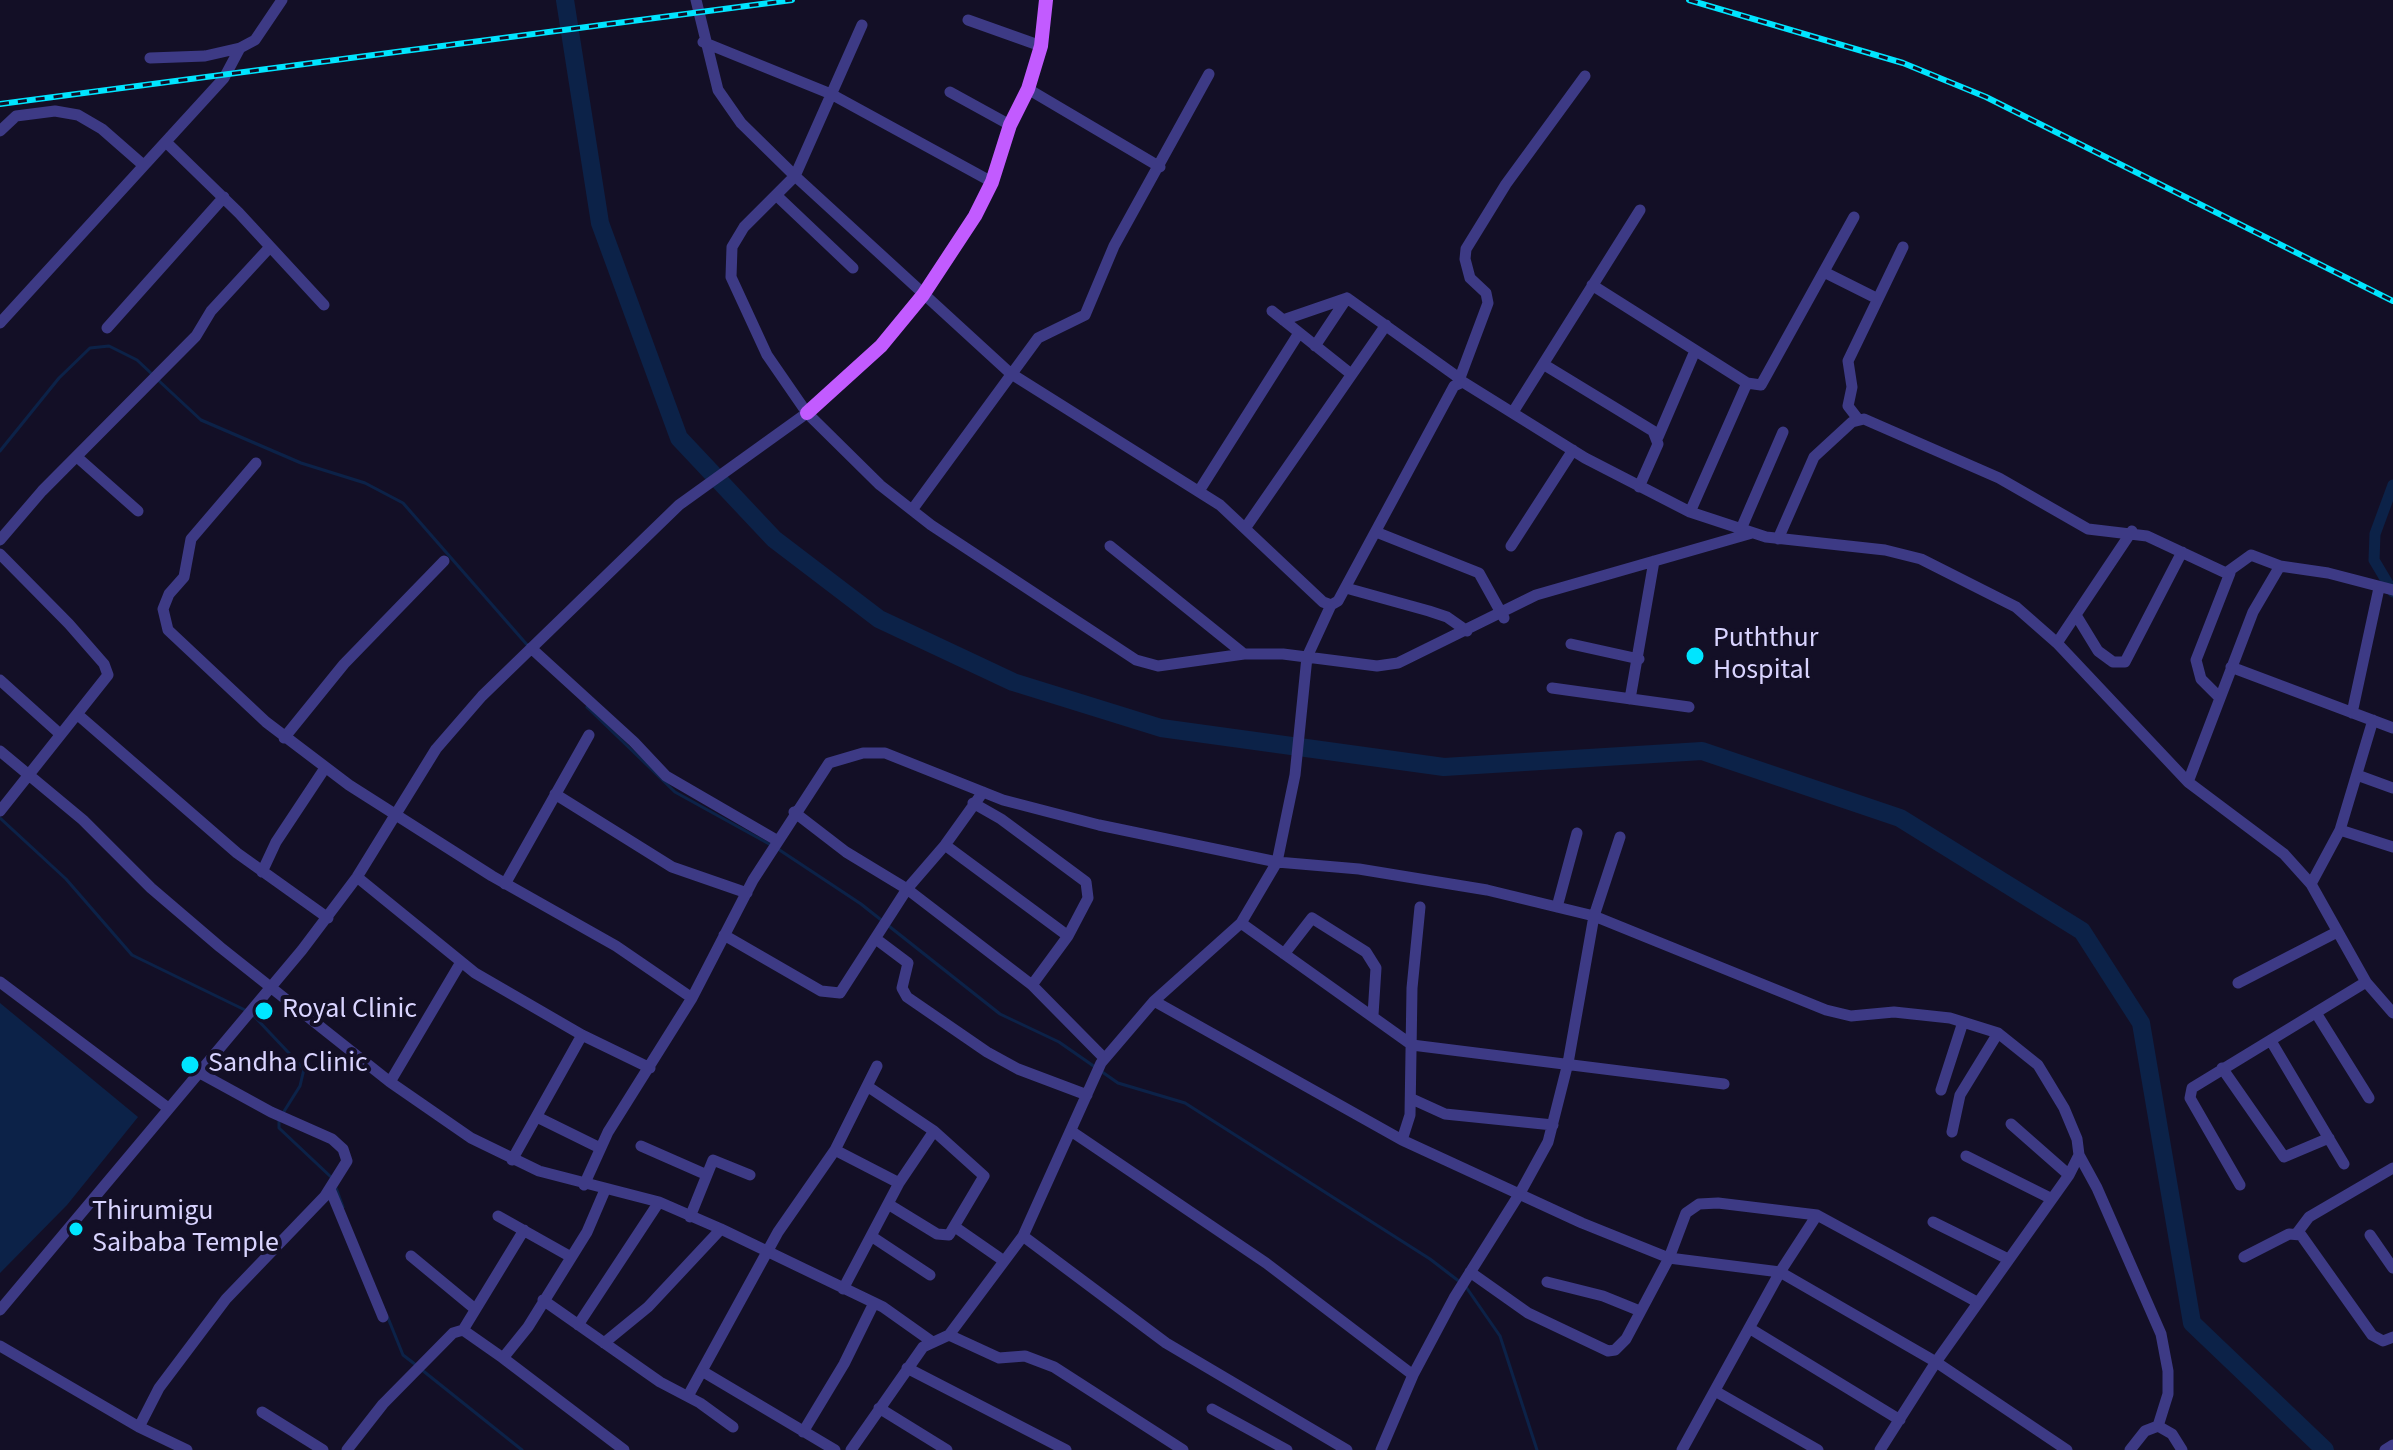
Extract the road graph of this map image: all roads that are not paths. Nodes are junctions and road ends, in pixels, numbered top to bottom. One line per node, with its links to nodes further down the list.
1 (282, 0): 8 (street)
2 (696, 0): 6 (street)
3 (1046, 0): 7 (main road)
4 (968, 20): 7 (street)
5 (862, 25): 14 (street)
6 (703, 42): 14 (street); 20 (street)
7 (1041, 46): 12 (main road)
8 (240, 48): 9 (street); 17 (street)
9 (150, 58)
10 (1209, 74): 19 (street)
11 (1585, 76): 46 (street)
12 (1028, 89): 15 (main road); 19 (street)
13 (950, 92): 15 (street)
14 (831, 94): 20 (street); 21 (street)
15 (1010, 125): 21 (main road)
16 (0, 131): 18 (street)
17 (167, 143): 18 (street); 23 (street)
18 (142, 164): 36 (street)
19 (1160, 167): 44 (street)
20 (795, 176): 22 (street); 31 (street)
21 (992, 182): 31 (main road)
22 (776, 195): 28 (street); 49 (street)
23 (224, 197): 26 (street); 39 (street)
24 (1640, 210): 30 (street)
25 (1854, 217): 29 (street)
26 (270, 247): 34 (street); 54 (street)
27 (1903, 247): 33 (street)
28 (853, 268)
29 (1824, 272): 33 (street); 47 (street)
30 (1592, 285): 42 (street); 43 (street)
31 (923, 295): 44 (street); 49 (main road)
32 (1347, 298): 37 (street); 38 (street); 41 (street)
33 (1878, 299): 50 (street)
34 (324, 305)
35 (1272, 311): 37 (street)
36 (2, 318)
37 (1283, 320): 40 (street)
38 (1386, 325): 45 (street); 46 (street)
39 (107, 328)
40 (1299, 333): 41 (street); 57 (street)
41 (1315, 346): 45 (street)
42 (1695, 351): 47 (street); 52 (street)
43 (1543, 364): 48 (street); 52 (street)
44 (1010, 373): 57 (street); 58 (street)
45 (1351, 374): 61 (street)
46 (1458, 380): 48 (street); 64 (street)
47 (1747, 383): 60 (street)
48 (1513, 412): 53 (street)
49 (807, 413): 58 (street); 82 (street)
50 (1858, 419): 63 (street); 65 (street)
51 (1783, 432): 62 (street)
52 (1658, 437): 56 (street)
53 (1573, 450): 56 (street); 68 (street)
54 (77, 457): 59 (street); 66 (street)
55 (256, 463): 99 (street)
56 (1639, 487): 60 (street)
57 (1199, 491): 61 (street)
58 (912, 510): 84 (street)
59 (138, 511)
60 (1690, 512): 62 (street)
61 (1246, 527): 77 (street)
62 (1747, 531): 65 (street); 72 (street)
63 (2132, 531): 69 (street); 78 (street)
64 (1376, 532): 75 (street); 79 (street)
65 (1778, 539): 81 (street)
66 (0, 540)
67 (1110, 546): 84 (street)
68 (1511, 546)
69 (2182, 552): 74 (street); 78 (street)
70 (0, 554): 94 (street)
71 (444, 561): 99 (street)
72 (1654, 561): 79 (street); 86 (street)
73 (2280, 566): 74 (street); 76 (street); 87 (street)
74 (2230, 573): 90 (street)
75 (1346, 588): 77 (street); 80 (street)
76 (2387, 589): 93 (street)
77 (1331, 605): 85 (street)
78 (2076, 615): 81 (street)
79 (1503, 616): 80 (street)
80 (1467, 631): 85 (street)
81 (2057, 643): 104 (street)
82 (535, 644): 111 (street); 115 (street)
83 (1571, 644): 86 (street)
84 (1244, 654): 85 (street)
85 (1307, 657): 118 (street)
86 (1639, 659): 91 (street)
87 (2231, 667): 90 (street); 93 (street)
88 (0, 680): 97 (street)
89 (1552, 688): 91 (street)
90 (2220, 698): 104 (street)
91 (1630, 699): 92 (street)
92 (1689, 707)
93 (2352, 713): 95 (street)
94 (77, 714): 97 (street); 119 (street)
95 (2373, 720): 96 (street); 103 (street)
96 (2393, 728)
97 (60, 734): 102 (street)
98 (589, 735): 107 (street)
99 (284, 738): 101 (street)
100 (0, 751): 102 (street)
101 (325, 768): 111 (street); 119 (street)
102 (27, 773): 109 (street); 140 (street)
103 (2357, 775): 105 (street); 112 (street)
104 (2188, 782): 122 (street)
105 (2393, 788)
106 (983, 792): 108 (street); 110 (street); 118 (street)
107 (555, 794): 121 (street); 124 (street)
108 (973, 803): 116 (street); 133 (street)
109 (1, 809)
110 (794, 812): 115 (street); 123 (street)
111 (396, 813): 120 (street); 121 (street)
112 (2340, 830): 117 (street); 122 (street)
113 (1577, 833): 126 (street)
114 (1620, 837): 127 (street)
115 (779, 839): 124 (street)
116 (945, 845): 123 (street); 133 (street)
117 (2393, 847)
118 (1277, 862): 126 (street); 129 (street)
119 (262, 872): 128 (street)
120 (357, 877): 128 (street); 135 (street)
121 (505, 884): 141 (street)
122 (2311, 884): 130 (street)
123 (907, 889): 132 (street); 139 (street)
124 (747, 893): 131 (street)
125 (1420, 907): 150 (street)
126 (1557, 907): 127 (street)
127 (1594, 916): 146 (street); 152 (street)
128 (328, 918): 140 (street)
129 (1241, 923): 134 (street); 142 (street)
130 (2337, 932): 137 (street); 138 (street)
131 (724, 935): 132 (street); 141 (street)
132 (878, 936): 161 (street)
133 (1068, 936): 139 (street)
134 (1284, 954): 145 (street); 145 (street)
135 (461, 962): 148 (street); 157 (street)
136 (0, 982): 164 (street)
137 (2366, 982): 143 (street); 144 (street)
138 (2238, 983)
139 (1032, 985): 151 (street)
140 (271, 988): 156 (street); 157 (street)
141 (692, 998): 154 (street)
142 (1154, 1001): 151 (street); 172 (street)
143 (2316, 1013): 149 (street); 162 (street)
144 (2393, 1013)
145 (1373, 1015): 150 (street)
146 (1963, 1022): 147 (street); 160 (street)
147 (1998, 1033): 170 (street); 176 (street)
148 (582, 1035): 154 (street); 165 (street)
149 (2271, 1041): 155 (street); 171 (street)
150 (1412, 1045): 152 (street); 163 (street)
151 (1103, 1061): 161 (street)
152 (1568, 1063): 158 (street); 167 (street)
153 (877, 1066): 159 (street)
154 (650, 1068): 174 (street)
155 (2222, 1068): 171 (street); 186 (street)
156 (198, 1072): 164 (street); 188 (street)
157 (390, 1082): 178 (street)
158 (1724, 1084)
159 (867, 1086): 168 (street); 175 (street)
160 (1941, 1090)
161 (1088, 1091): 169 (street)
162 (2369, 1098)
163 (1412, 1099): 167 (street); 172 (street)
164 (168, 1108): 221 (street)
165 (537, 1117): 174 (street); 178 (street)
166 (2011, 1124): 183 (street)
167 (1553, 1125): 189 (street)
168 (934, 1131): 184 (street); 197 (street)
169 (1071, 1131): 203 (street); 236 (street)
170 (1952, 1132)
171 (2329, 1138): 179 (street)
172 (1402, 1140): 189 (street)
173 (641, 1146): 181 (street)
174 (600, 1148): 185 (street)
175 (835, 1150): 184 (street); 204 (street)
176 (2079, 1155): 183 (street); 243 (street)
177 (1966, 1156): 190 (street)
178 (512, 1160): 185 (street)
179 (2344, 1164)
180 (2393, 1168): 200 (street)
181 (707, 1175): 182 (street); 195 (street)
182 (750, 1175)
183 (2069, 1175): 190 (street)
184 (899, 1183): 192 (street)
185 (584, 1185): 187 (street)
186 (2240, 1185)
187 (605, 1190): 191 (street); 206 (street)
188 (328, 1192): 223 (street); 244 (street)
189 (1520, 1193): 208 (street); 214 (street)
190 (2050, 1198): 209 (street)
191 (659, 1202): 195 (street); 224 (street)
192 (888, 1204): 197 (street); 202 (street)
193 (1817, 1215): 208 (street); 212 (street); 218 (street)
194 (498, 1216): 199 (street)
195 (690, 1217): 198 (street)
196 (1933, 1222): 209 (street)
197 (955, 1227): 210 (street)
198 (721, 1229): 204 (street); 230 (street)
199 (524, 1230): 206 (street); 220 (street)
200 (2297, 1233): 207 (street); 228 (street)
201 (2370, 1235): 211 (street)
202 (871, 1236): 213 (street); 216 (street)
203 (1023, 1236): 210 (street); 258 (street)
204 (768, 1252): 216 (street); 235 (street)
205 (411, 1256): 220 (street)
206 (571, 1257): 217 (street)
207 (2244, 1257)
208 (1669, 1258): 212 (street); 222 (street)
209 (2008, 1259): 218 (street)
210 (1004, 1261): 227 (street)
211 (2393, 1268)
212 (1780, 1272): 225 (street); 233 (street)
213 (930, 1275)
214 (1468, 1275): 222 (street); 236 (street)
215 (1547, 1282): 222 (street)
216 (843, 1289): 219 (street)
217 (543, 1300): 224 (street); 232 (street)
218 (1977, 1302): 233 (street)
219 (874, 1303): 229 (street); 246 (street)
220 (475, 1309): 226 (street)
221 (0, 1310)
222 (1640, 1311)
223 (383, 1317)
224 (578, 1325): 230 (street)
225 (1749, 1328): 237 (street); 242 (street)
226 (463, 1330): 232 (street); 250 (street)
227 (949, 1335): 229 (street); 256 (street)
228 (2393, 1337)
229 (931, 1341): 234 (street)
230 (604, 1343): 238 (street)
231 (0, 1346): 244 (street)
232 (503, 1358): 251 (street)
233 (1936, 1362): 242 (street); 263 (street)
234 (907, 1368): 239 (street); 255 (street)
235 (702, 1371): 238 (street); 246 (street)
236 (1413, 1375): 259 (street)
237 (1715, 1391): 260 (street); 261 (street)
238 (688, 1396): 245 (street)
239 (879, 1408): 253 (street); 254 (street)
240 (1212, 1409): 257 (street)
241 (262, 1412): 249 (street)
242 (1900, 1420): 262 (street)
243 (2158, 1426): 264 (street); 265 (street)
244 (139, 1427): 248 (street)
245 (733, 1427)
246 (803, 1432): 252 (street)
247 (2393, 1445): 266 (street)
248 (187, 1450)
249 (323, 1450)
250 (347, 1450)
251 (624, 1450)
252 (835, 1450)
253 (851, 1450)
254 (947, 1450)
255 (1066, 1450)
256 (1183, 1450)
257 (1287, 1450)
258 (1347, 1450)
259 (1381, 1450)
260 (1682, 1450)
261 (1818, 1450)
262 (1880, 1450)
263 (2067, 1450)
264 (2130, 1450)
265 (2182, 1450)
266 (2385, 1450)

